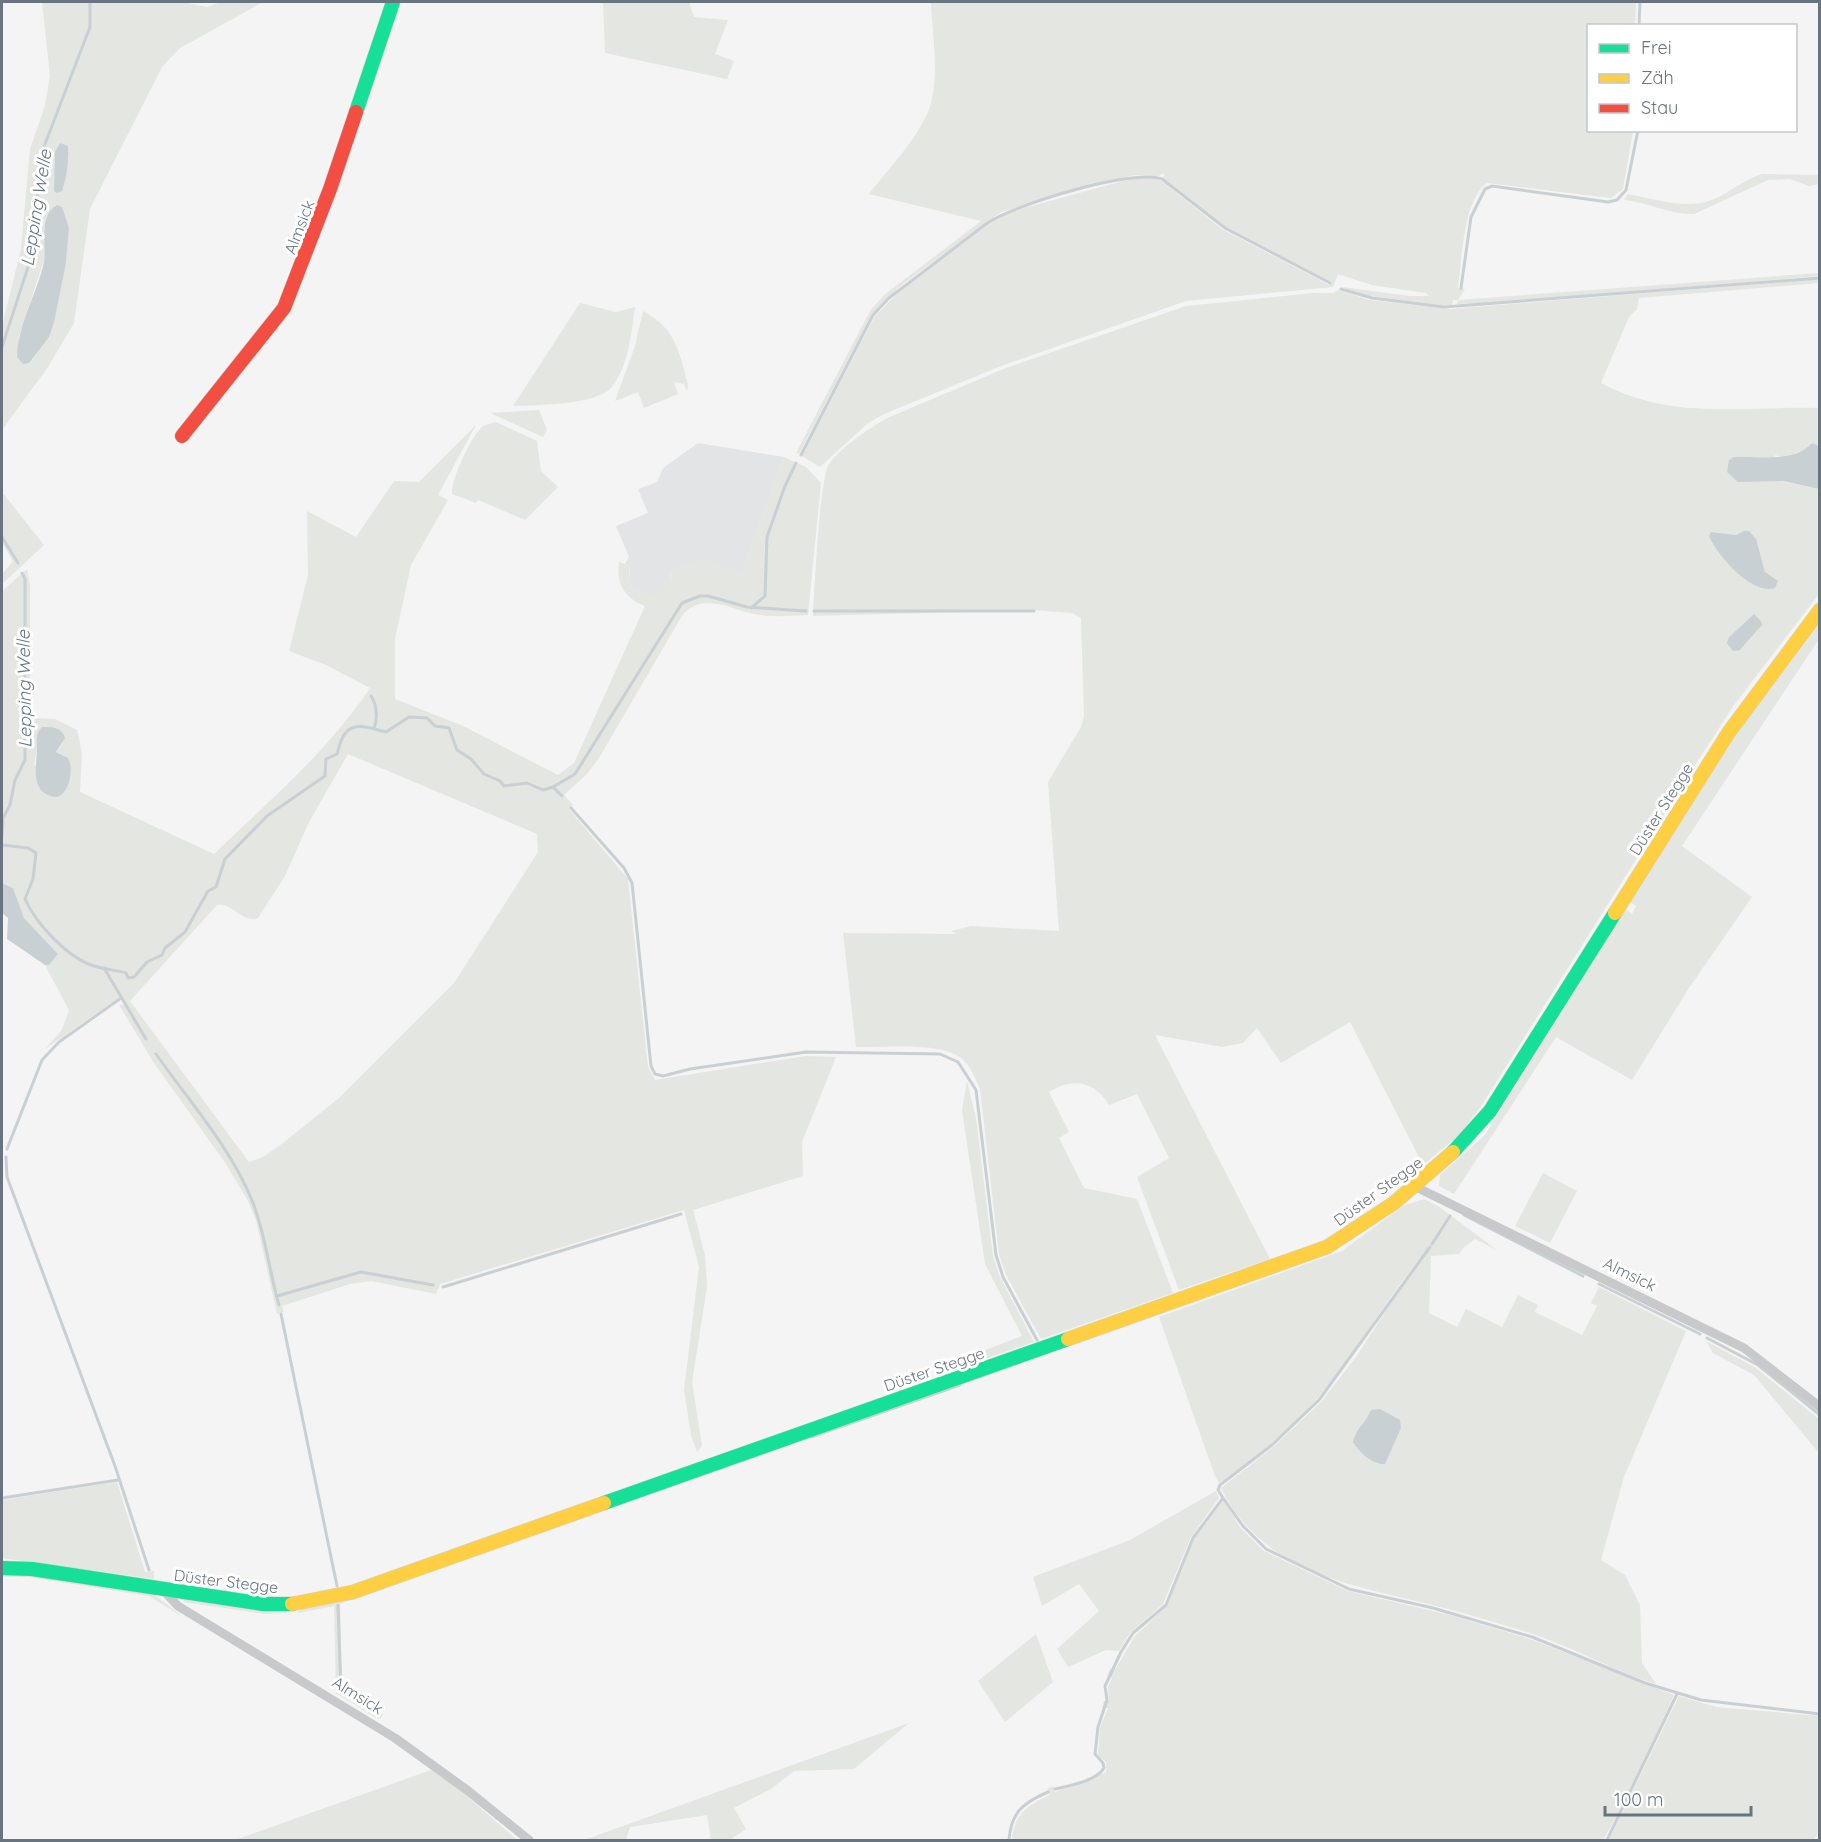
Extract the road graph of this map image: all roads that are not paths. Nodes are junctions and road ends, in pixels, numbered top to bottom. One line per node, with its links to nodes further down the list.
1 (393, 2): 2 (street, Almsick)
2 (182, 436)
3 (1820, 610): 4 (street, Düster Stegge)
4 (1416, 1187): 5 (street, Almsick); 7 (street, Düster Stegge)
5 (1820, 1407)
6 (2, 1568): 7 (street, Düster Stegge)
7 (163, 1590): 8 (street, Almsick)
8 (529, 1840)

